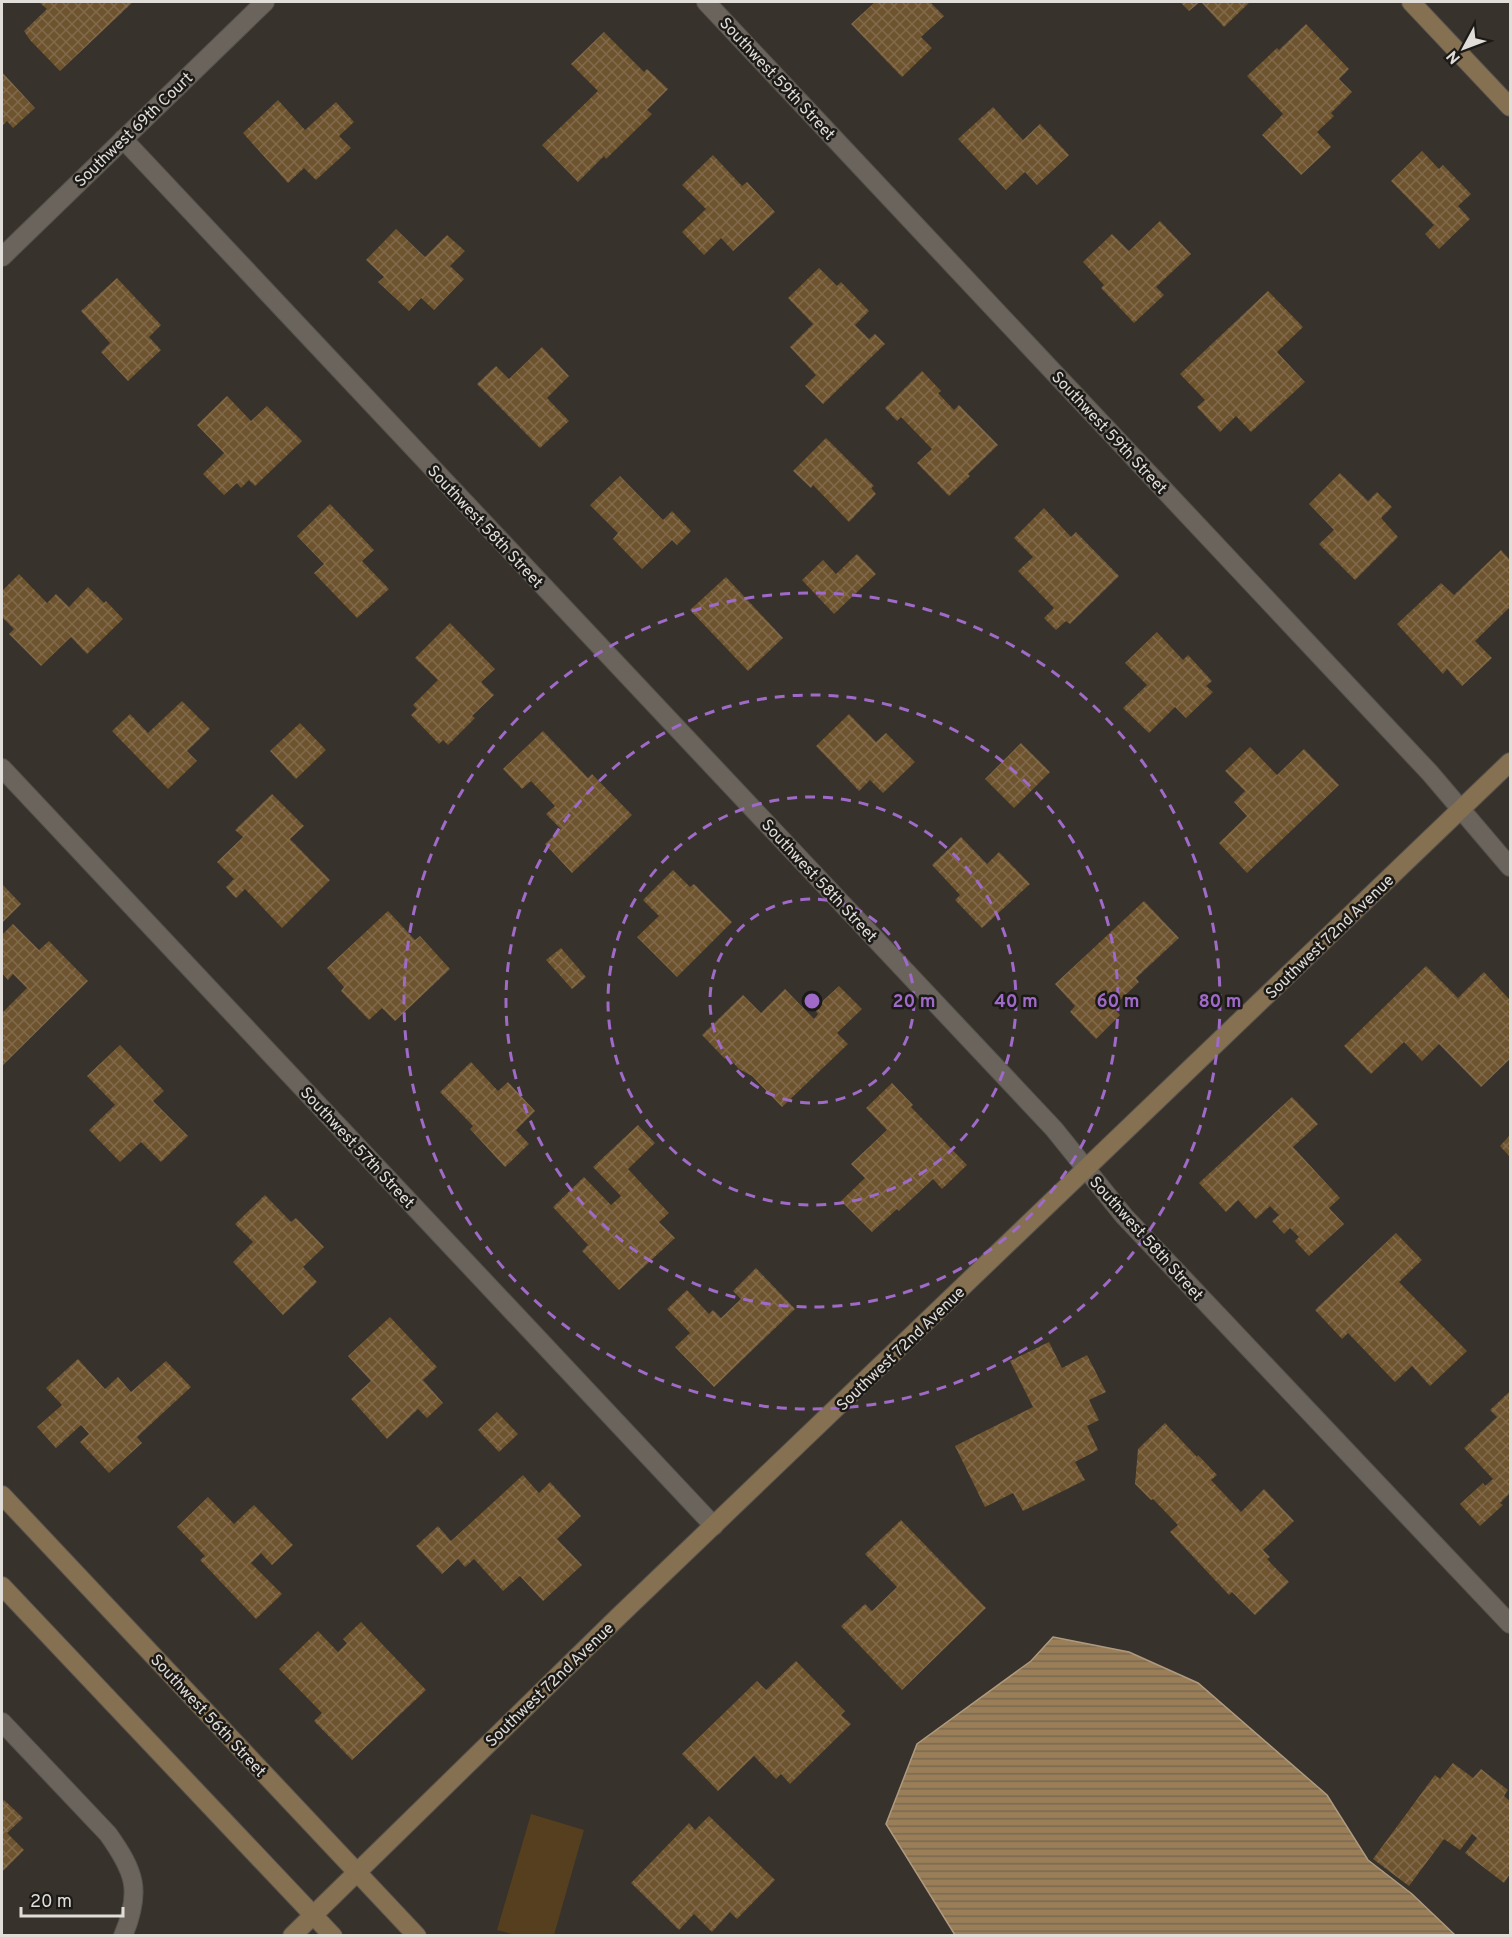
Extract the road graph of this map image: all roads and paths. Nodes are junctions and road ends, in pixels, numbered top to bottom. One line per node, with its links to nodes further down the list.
1 (265, 2): 5 (street, Southwest 69th Court)
2 (706, 2): 9 (street, Southwest 59th Street)
3 (1411, 2): 4 (street)
4 (1510, 107)
5 (123, 139): 6 (street, Southwest 69th Court); 11 (street, Southwest 58th Street)
6 (2, 257)
7 (1510, 762): 9 (street, Southwest 72nd Avenue)
8 (2, 768): 13 (street, Southwest 57th Street)
9 (1461, 810): 10 (street, Southwest 59th Street); 11 (street, Southwest 72nd Avenue)
10 (1510, 867)
11 (1086, 1170): 13 (street, Southwest 72nd Avenue); 15 (street, Southwest 58th Street)
12 (2, 1495): 17 (street, Southwest 56th Street)
13 (714, 1526): 17 (street, Southwest 72nd Avenue)
14 (2, 1586): 18 (street)
15 (1510, 1624)
16 (2, 1722): 19 (street)
17 (356, 1871): 18 (street, Southwest 72nd Avenue); 22 (street, Southwest 56th Street)
18 (313, 1914): 20 (street, Southwest 72nd Avenue); 21 (street)
19 (123, 1935)
20 (292, 1935)
21 (333, 1935)
22 (417, 1935)

